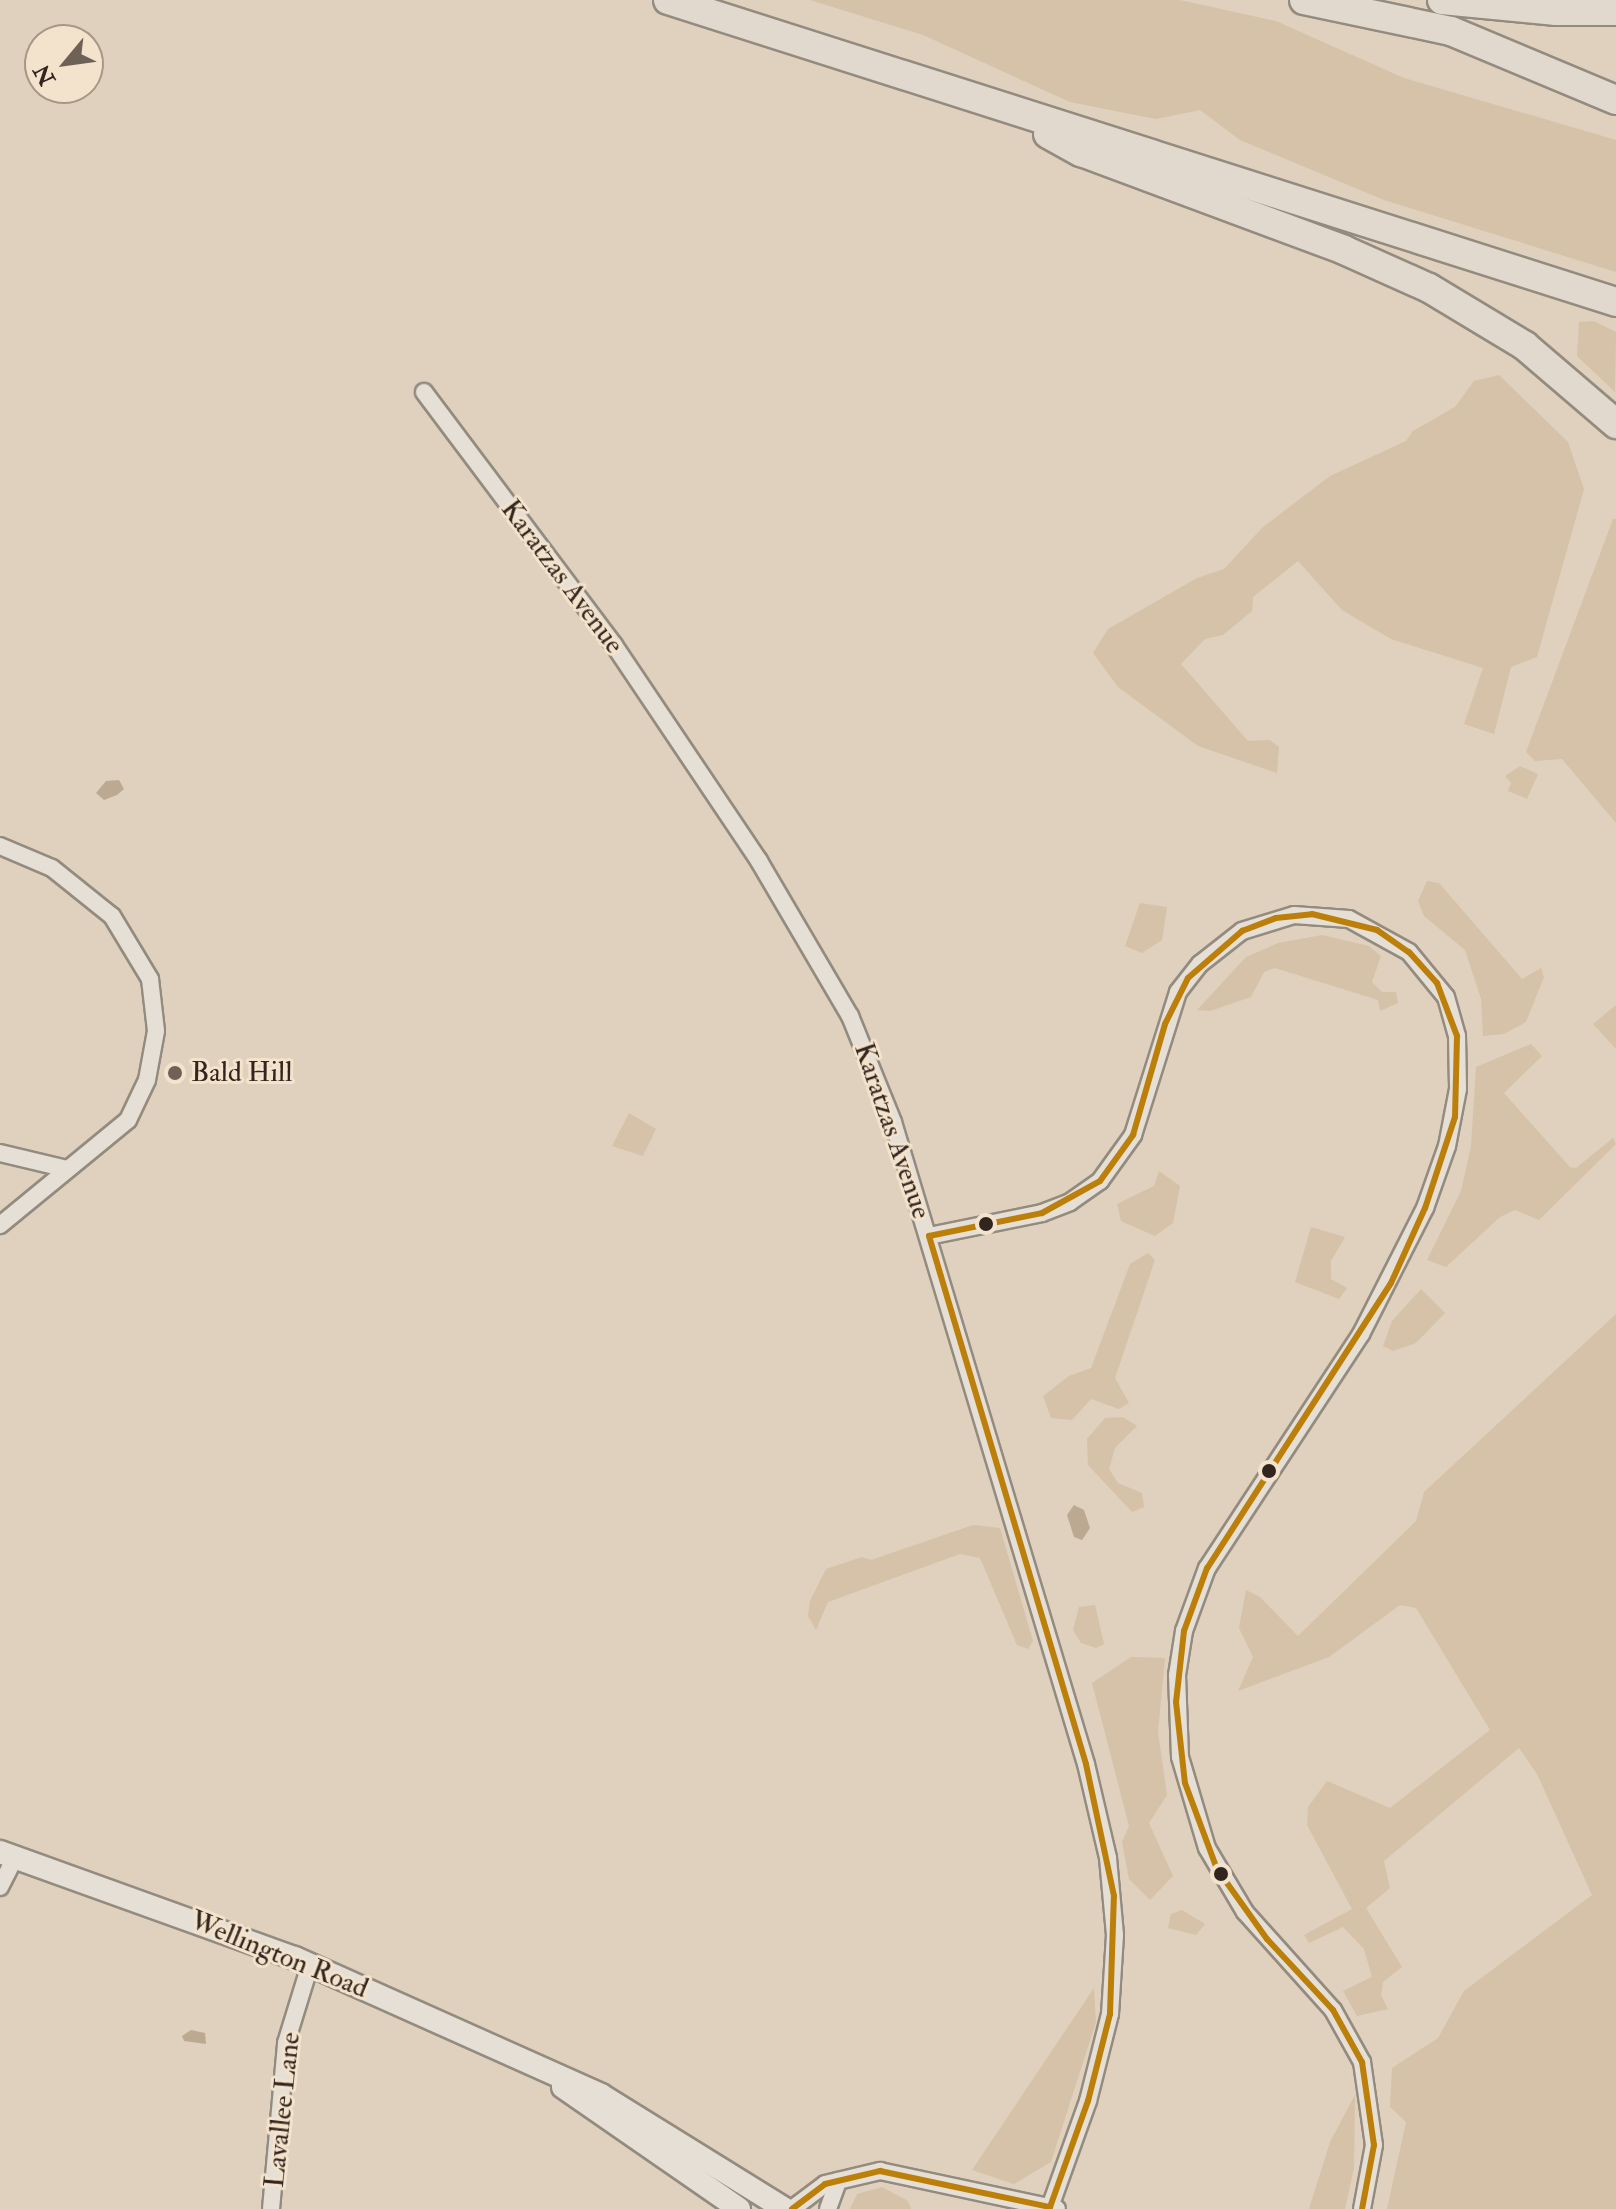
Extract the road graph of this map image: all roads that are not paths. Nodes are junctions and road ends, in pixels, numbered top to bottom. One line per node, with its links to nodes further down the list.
1 (668, 0): 6 (highway)
2 (1304, 0): 5 (highway)
3 (1442, 0): 4 (highway)
4 (1616, 11)
5 (1616, 100)
6 (994, 104): 7 (highway); 9 (highway)
7 (1616, 302)
8 (424, 392): 14 (street, Karatzas Avenue)
9 (1616, 424)
10 (0, 846): 12 (street)
11 (0, 1153): 12 (street)
12 (67, 1169): 13 (street)
13 (0, 1225)
14 (929, 1236): 20 (street, Karatzas Avenue); 26 (street)
15 (8, 1855): 16 (street); 17 (main road, Wellington Road)
16 (0, 1887)
17 (310, 1965): 18 (main road, Wellington Road); 21 (street, Lavallee Lane)
18 (550, 2075): 22 (main road, Wellington Road); 23 (main road, Wellington Road)
19 (838, 2181): 20 (street); 24 (street); 25 (street)
20 (1054, 2208)
21 (271, 2209)
22 (739, 2209)
23 (785, 2209)
24 (792, 2209)
25 (828, 2209)
26 (1362, 2209)

